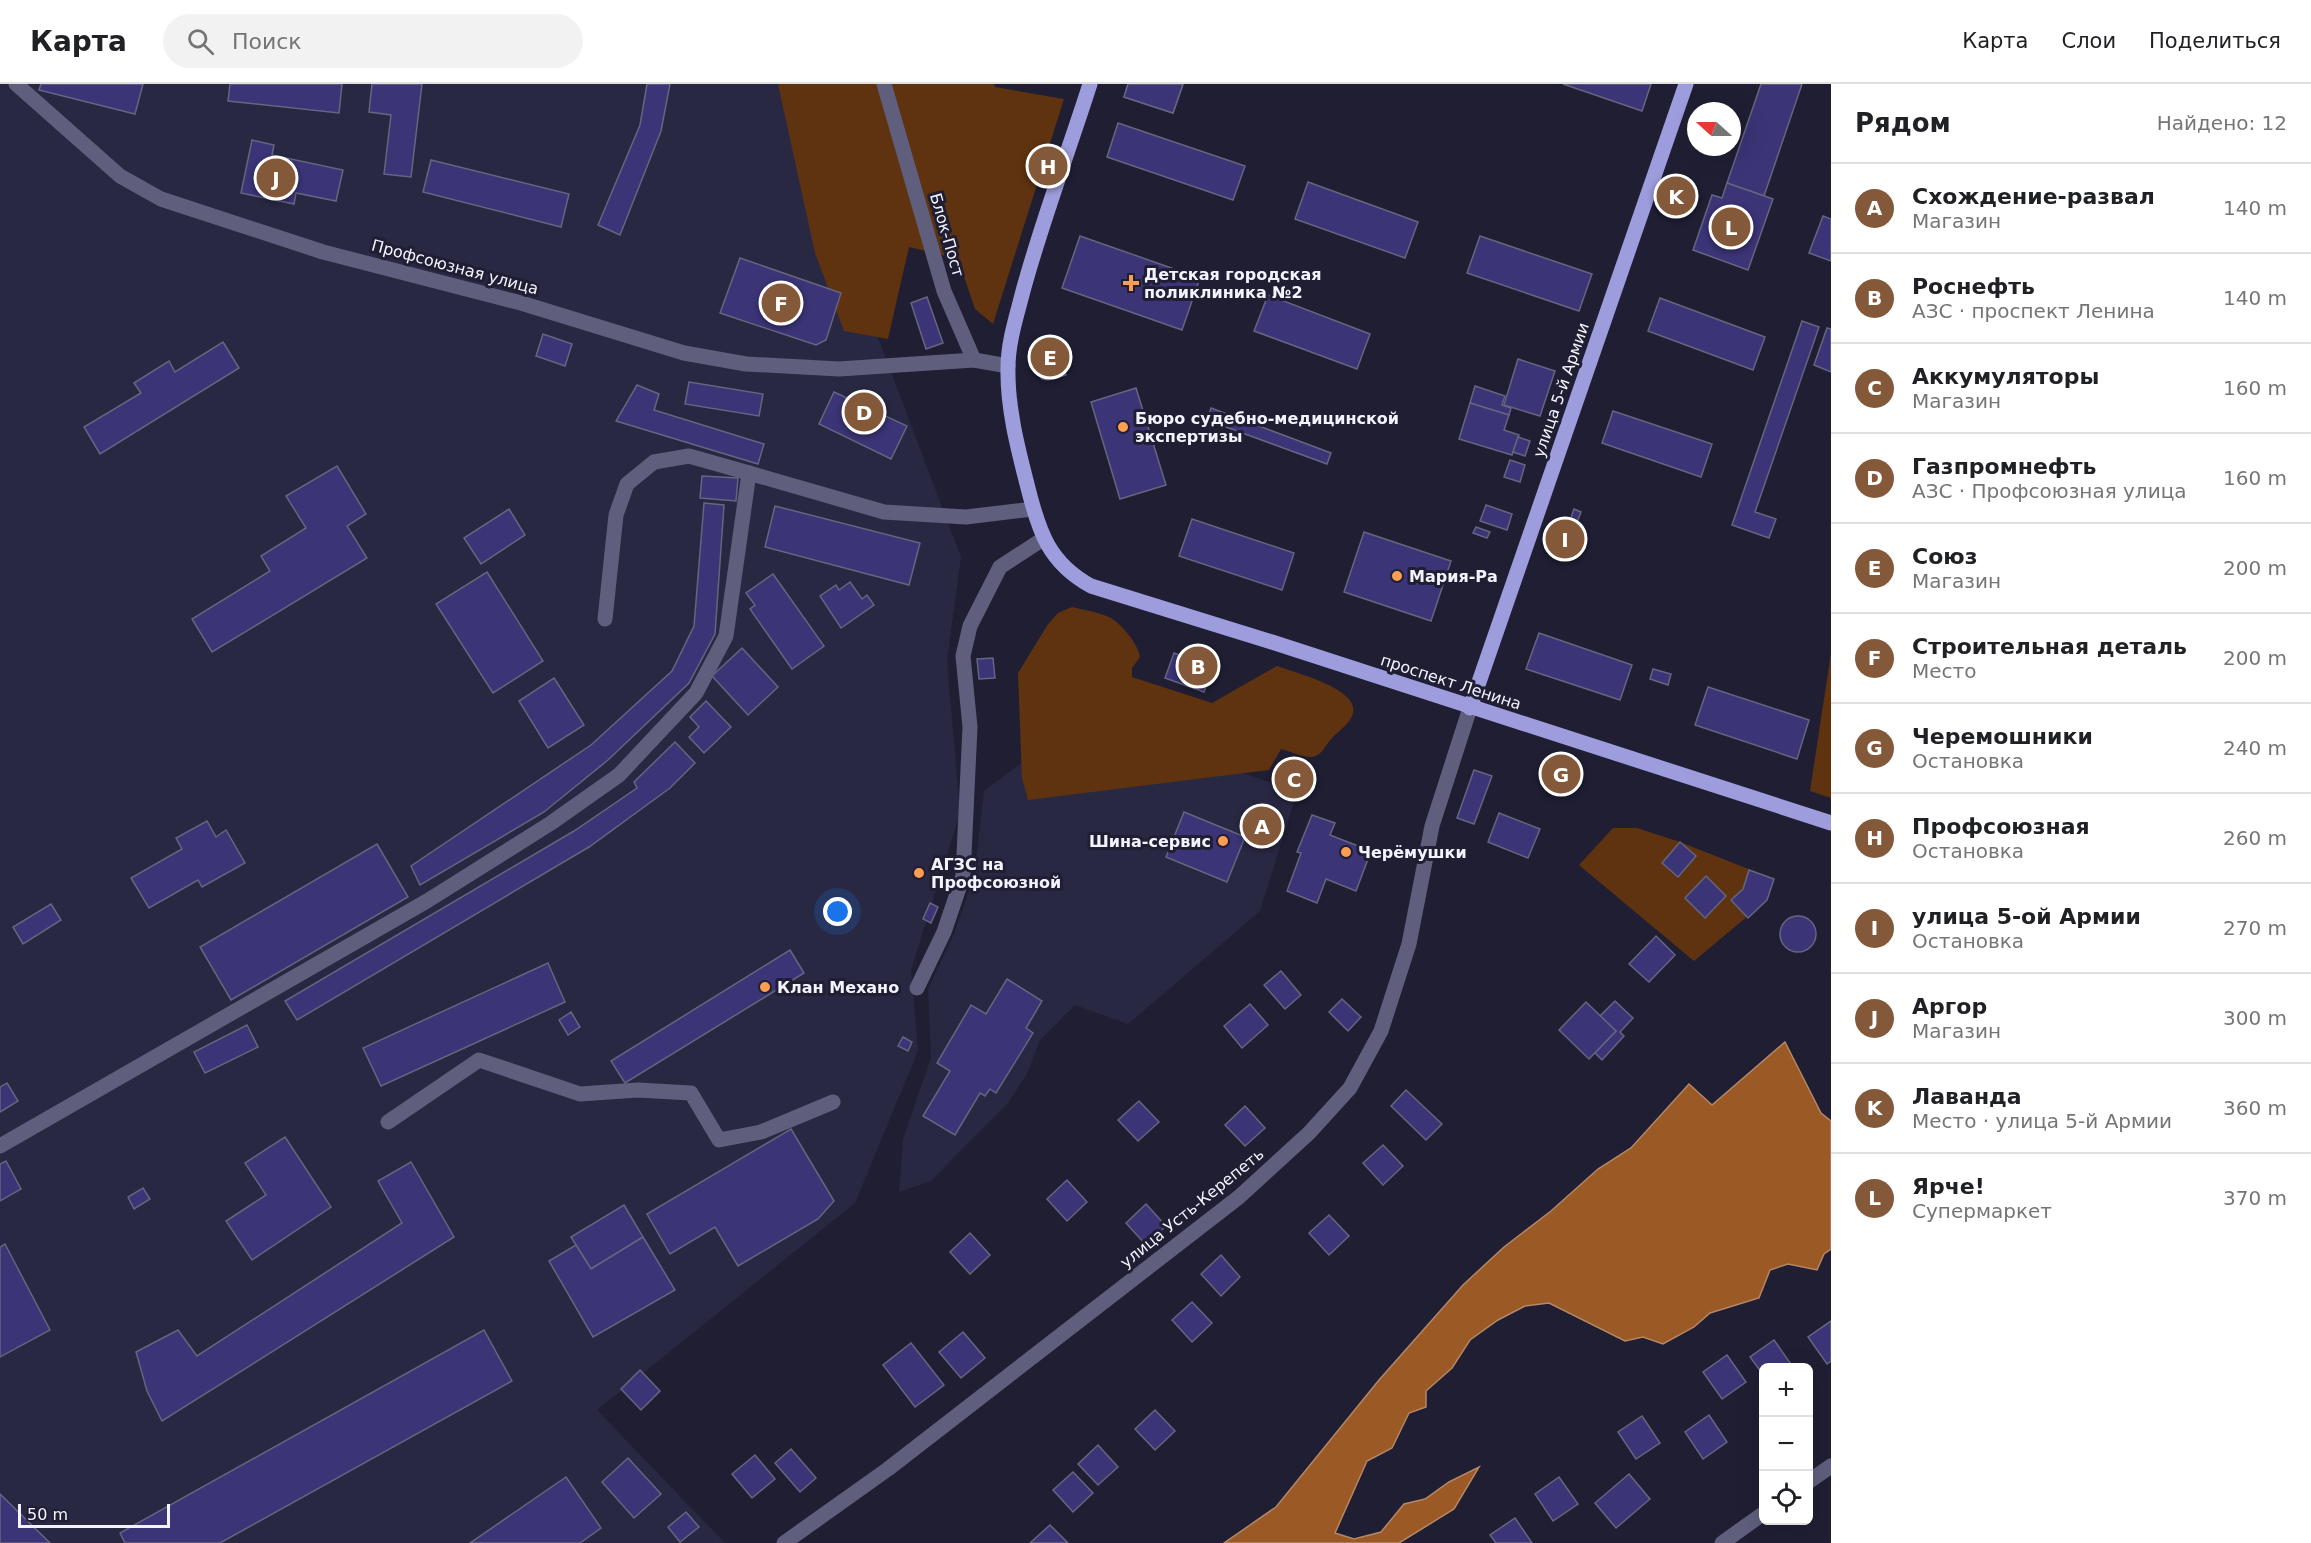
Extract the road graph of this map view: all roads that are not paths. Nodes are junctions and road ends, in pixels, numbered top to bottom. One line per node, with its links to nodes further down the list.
1 (16, 84): 5 (street, Профсоюзная улица)
2 (884, 84): 5 (street, Блок-Пост)
3 (1090, 84): 6 (main road)
4 (1686, 84): 11 (main road, улица 5-й Армии)
5 (974, 360): 6 (street)
6 (1008, 366): 8 (main road)
7 (749, 473): 8 (street); 10 (street); 16 (street)
8 (1033, 509): 9 (main road)
9 (1043, 539): 11 (main road, проспект Ленина); 13 (street)
10 (605, 619)
11 (1470, 708): 12 (main road, проспект Ленина); 20 (street, улица Усть-Керепеть)
12 (1831, 823)
13 (917, 988)
14 (832, 1102): 15 (street)
15 (388, 1122)
16 (0, 1146)
17 (1831, 1466): 18 (street)
18 (1813, 1479)
19 (1759, 1517): 21 (street)
20 (784, 1543)
21 (1722, 1543)

